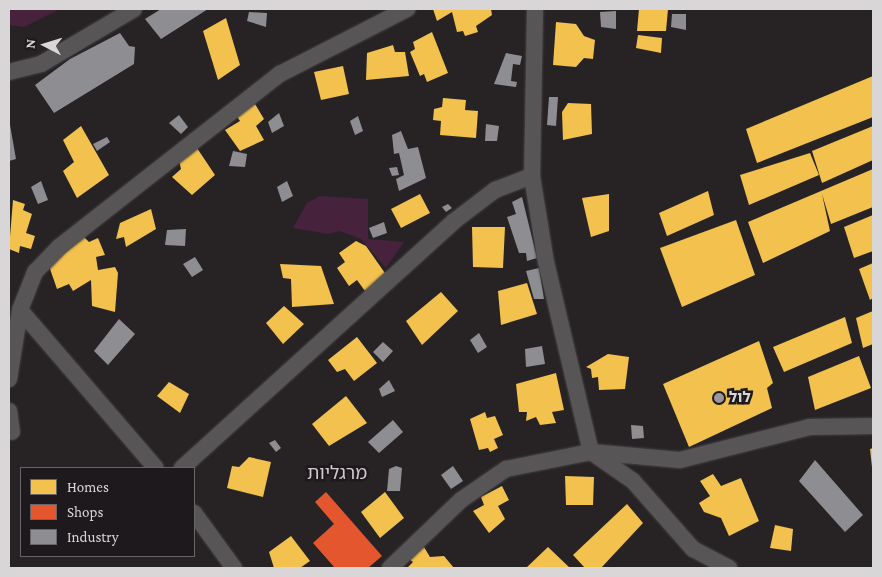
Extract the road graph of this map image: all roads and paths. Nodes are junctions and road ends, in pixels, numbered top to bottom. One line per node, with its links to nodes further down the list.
1 (134, 9): 4 (street)
2 (407, 9): 6 (street)
3 (535, 9): 5 (street)
4 (9, 72)
5 (532, 176): 11 (street); 13 (street)
6 (20, 310): 7 (street); 12 (street)
7 (9, 379)
8 (9, 411): 10 (street)
9 (873, 426): 11 (street)
10 (12, 432)
11 (591, 452): 16 (street); 17 (street)
12 (155, 467)
13 (183, 467)
14 (195, 514): 15 (street)
15 (234, 568)
16 (390, 568)
17 (729, 568)

